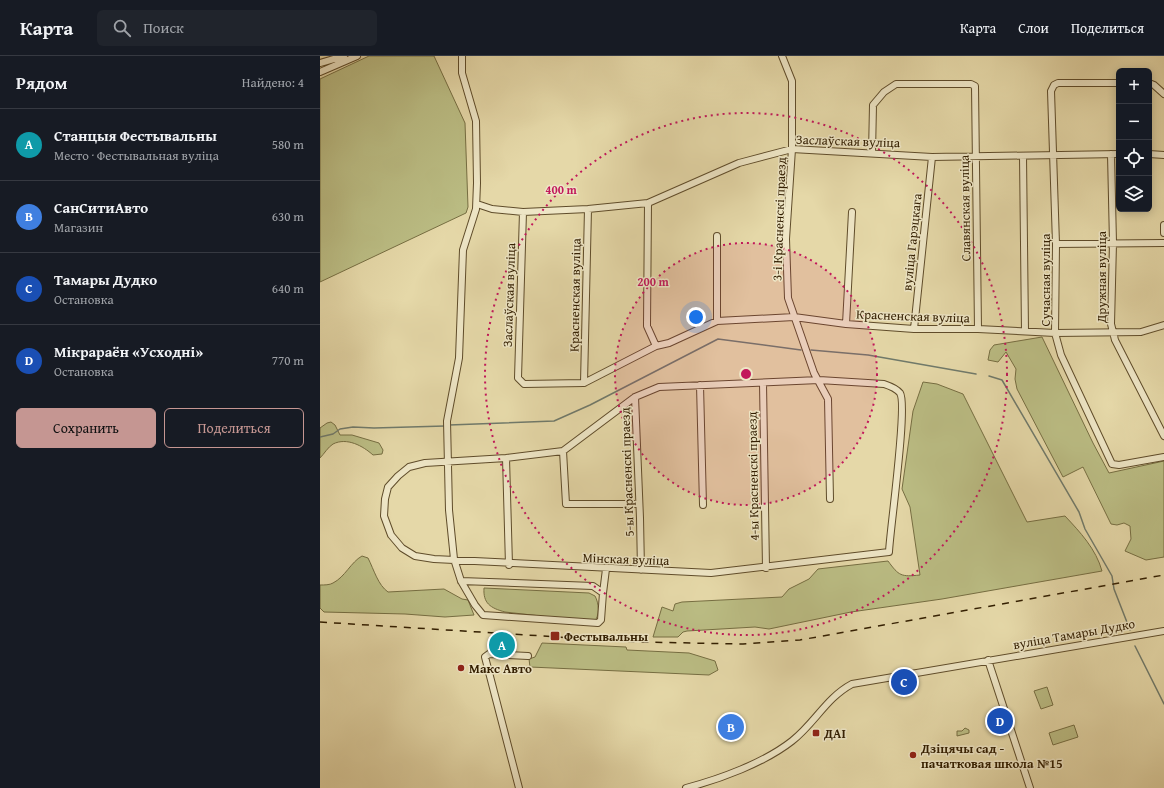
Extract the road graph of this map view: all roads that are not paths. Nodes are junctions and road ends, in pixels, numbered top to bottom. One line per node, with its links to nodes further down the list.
1 (344, 56): 5 (street)
2 (357, 56): 6 (street)
3 (462, 56): 21 (street)
4 (782, 56): 10 (street, 3-і Красненскі праезд)
5 (320, 63)
6 (320, 72)
7 (1116, 83): 16 (street, Сучасная вуліца)
8 (1152, 84): 9 (street)
9 (1164, 94)
10 (792, 149): 11 (street, Заслаўская вуліца); 20 (street, Заслаўская вуліца); 31 (street, 3-і Красненскі праезд)
11 (872, 153): 15 (street, Славянская вуліца); 18 (street, Заслаўская вуліца)
12 (1111, 154): 13 (street, Заслаўская вуліца); 16 (street, Заслаўская вуліца); 28 (street, Дружная вуліца)
13 (1116, 154)
14 (1152, 154): 17 (street)
15 (975, 155): 18 (street, Заслаўская вуліца); 19 (street, Заслаўская вуліца); 36 (street, Славянская вуліца)
16 (1053, 155): 19 (street, Заслаўская вуліца); 30 (street, Сучасная вуліца)
17 (1164, 155)
18 (932, 156): 35 (street, вуліца Гарэцкага)
19 (1023, 156): 37 (street, Сучасная вуліца)
20 (648, 203): 22 (street, Заслаўская вуліца); 40 (street)
21 (477, 204): 23 (street, Заслаўская вуліца); 51 (street)
22 (588, 209): 23 (street, Заслаўская вуліца); 43 (street, Красненская вуліца)
23 (523, 212): 41 (street, Заслаўская вуліца)
24 (852, 212): 33 (street, Красненская вуліца)
25 (1164, 225): 26 (street)
26 (1164, 234)
27 (718, 236): 32 (street)
28 (1113, 243): 29 (street); 30 (street); 38 (street, Дружная вуліца)
29 (1164, 243)
30 (1056, 244): 39 (street, Сучасная вуліца)
31 (794, 317): 32 (street, Красненская вуліца); 33 (street, Красненская вуліца); 42 (street, 3-і Красненскі праезд)
32 (717, 321): 40 (street, Красненская вуліца)
33 (846, 324): 35 (street, Красненская вуліца)
34 (1164, 325): 38 (street, Красненская вуліца)
35 (914, 329): 36 (street, Красненская вуліца)
36 (978, 329): 37 (street, Красненская вуліца)
37 (1025, 331): 39 (street, Красненская вуліца)
38 (1113, 332): 39 (street, Красненская вуліца); 47 (street, Дружная вуліца)
39 (1055, 333): 49 (street, Сучасная вуліца)
40 (656, 346): 43 (street, Красненская вуліца)
41 (518, 378): 43 (street, Красненская вуліца)
42 (819, 380): 44 (street); 52 (street, 3-і Красненскі праезд); 57 (street, Мінская вуліца)
43 (584, 382)
44 (763, 384): 45 (street); 57 (street, 4-ы Красненскі праезд)
45 (700, 385): 46 (street); 54 (street)
46 (635, 396): 48 (street); 53 (street, 5-ы Красненскі праезд)
47 (1164, 436)
48 (563, 451): 50 (street); 53 (street)
49 (1164, 457)
50 (506, 458): 51 (street); 56 (street)
51 (448, 462): 55 (street); 55 (street, Мінская вуліца)
52 (830, 499)
53 (639, 504): 59 (street, 5-ы Красненскі праезд)
54 (703, 505)
55 (454, 559): 56 (street, Мінская вуліца); 60 (street)
56 (509, 564): 58 (street, Мінская вуліца)
57 (766, 568): 59 (street, Мінская вуліца)
58 (606, 569): 59 (street, Мінская вуліца); 61 (street)
59 (641, 570)
60 (461, 581): 61 (street); 61 (street)
61 (603, 593)
62 (1164, 631): 64 (street, вуліца Тамары Дудко)
63 (528, 656): 66 (street)
64 (988, 660): 65 (street, вуліца Тамары Дудко); 69 (street)
65 (714, 781): 67 (street, вуліца Тамары Дудко); 68 (street)
66 (519, 788)
67 (686, 788)
68 (715, 788)
69 (1030, 788)

